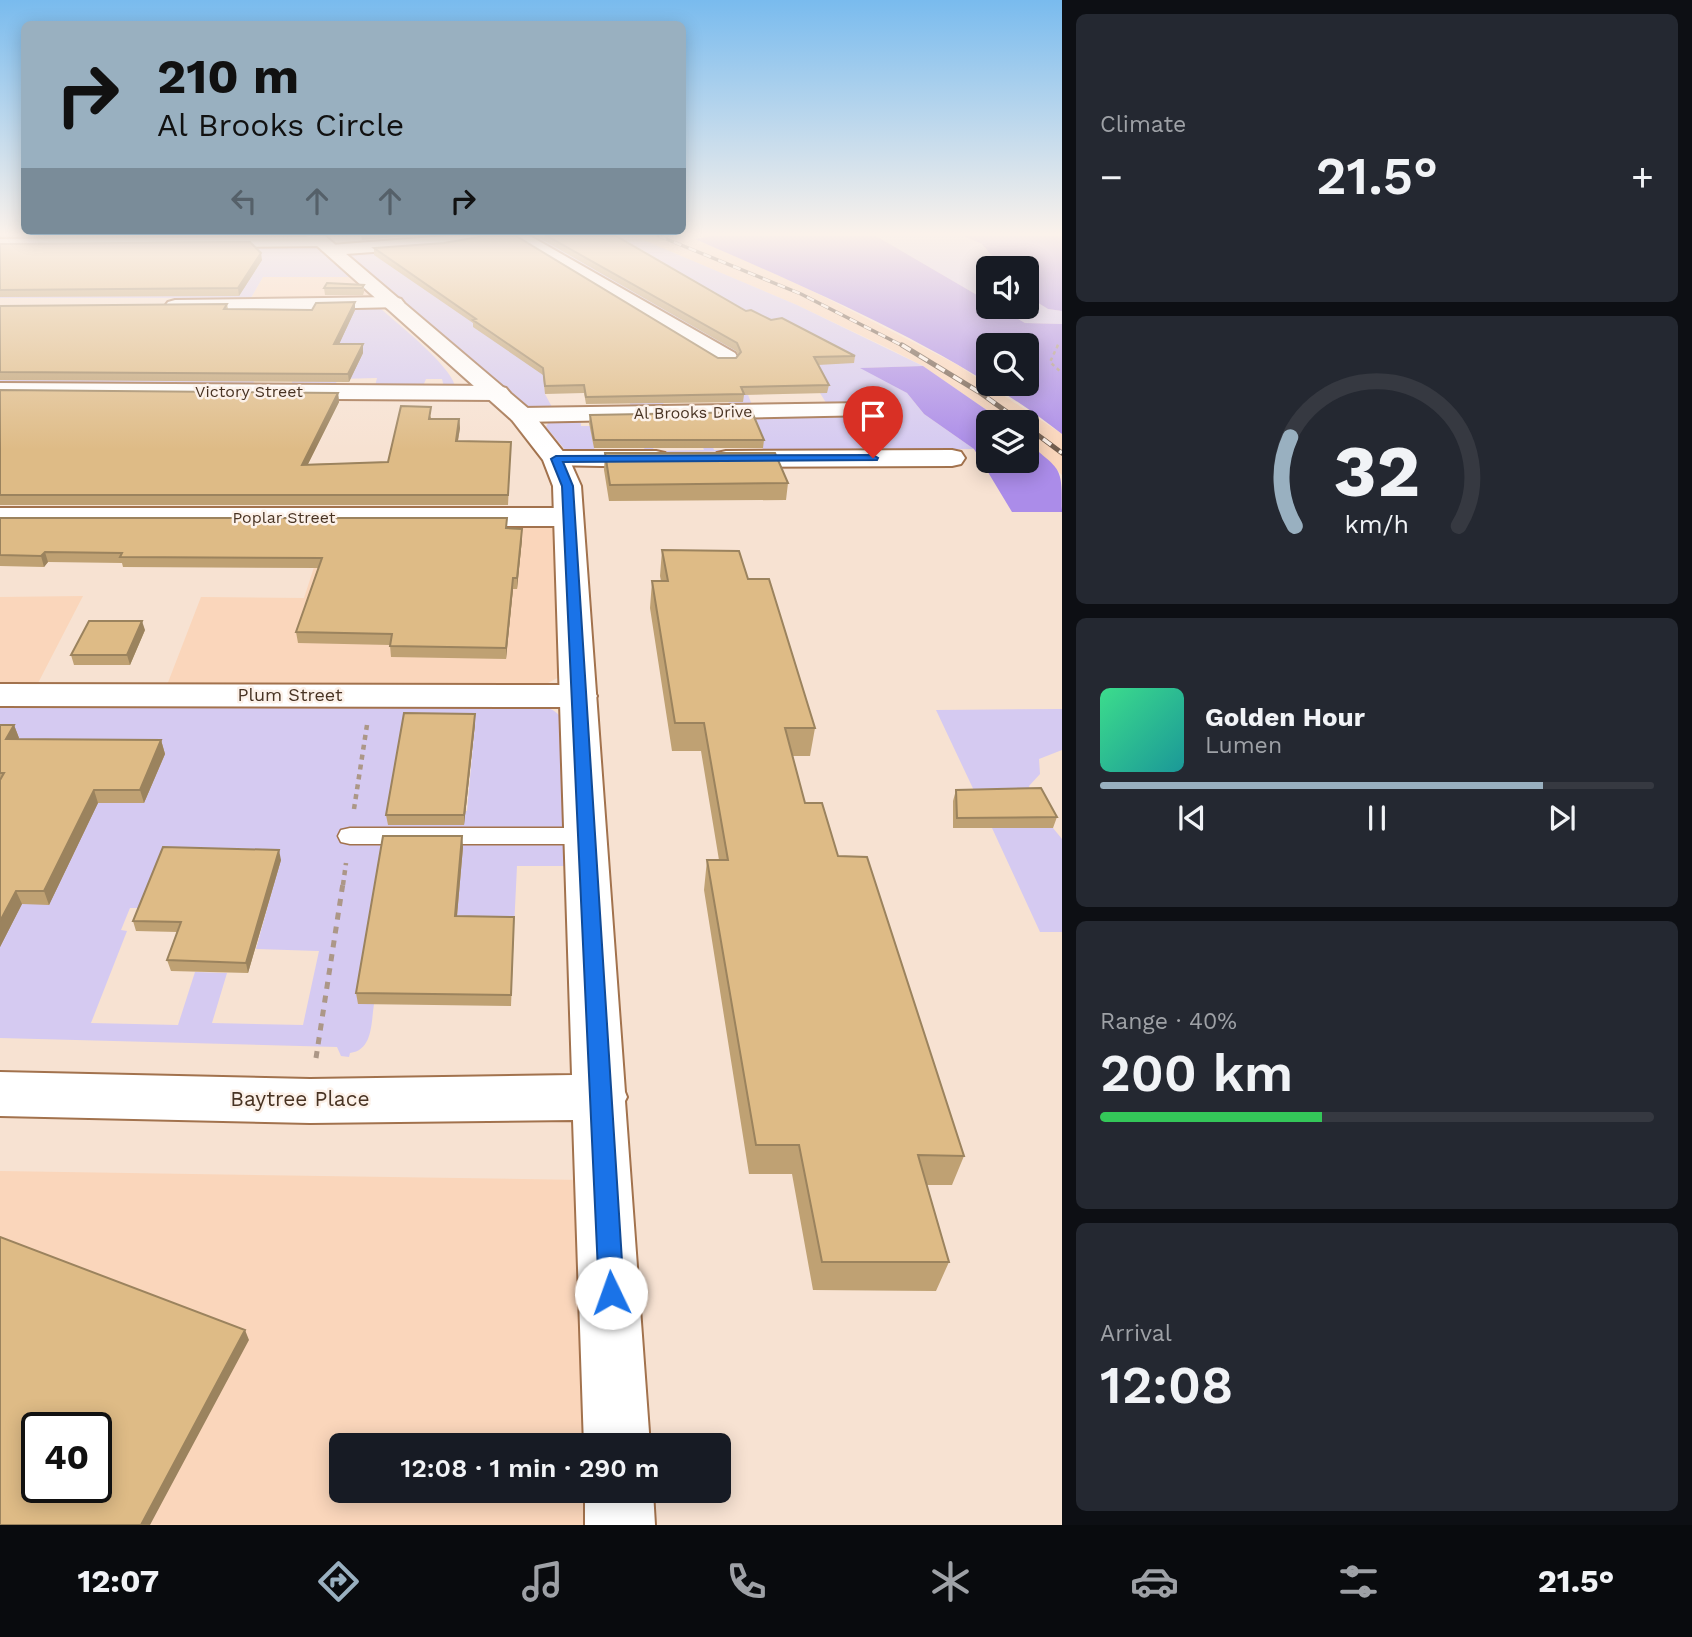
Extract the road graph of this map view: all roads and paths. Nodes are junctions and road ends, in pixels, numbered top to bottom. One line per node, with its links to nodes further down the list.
1 (399, 307): 7 (street)
2 (640, 307): 4 (street)
3 (1058, 344): 5 (path)
4 (727, 358)
5 (1062, 373)
6 (0, 390): 7 (street, Victory Street)
7 (510, 404): 8 (street, Al Brooks Drive); 10 (street)
8 (866, 410)
9 (952, 458): 12 (street)
10 (556, 459): 11 (street); 14 (street)
11 (679, 459)
12 (706, 459)
13 (0, 517): 14 (street, Poplar Street)
14 (568, 517): 17 (street)
15 (0, 695): 16 (street, Plum Street)
16 (372, 695): 17 (street, Plum Street); 18 (path)
17 (579, 695): 19 (street)
18 (350, 836): 19 (lane); 22 (path)
19 (587, 836): 21 (street)
20 (0, 1094): 22 (street, Baytree Place)
21 (601, 1097): 22 (street, Baytree Place); 23 (street)
22 (310, 1101)
23 (616, 1433)
24 (619, 1503): 25 (street)
25 (620, 1525)

